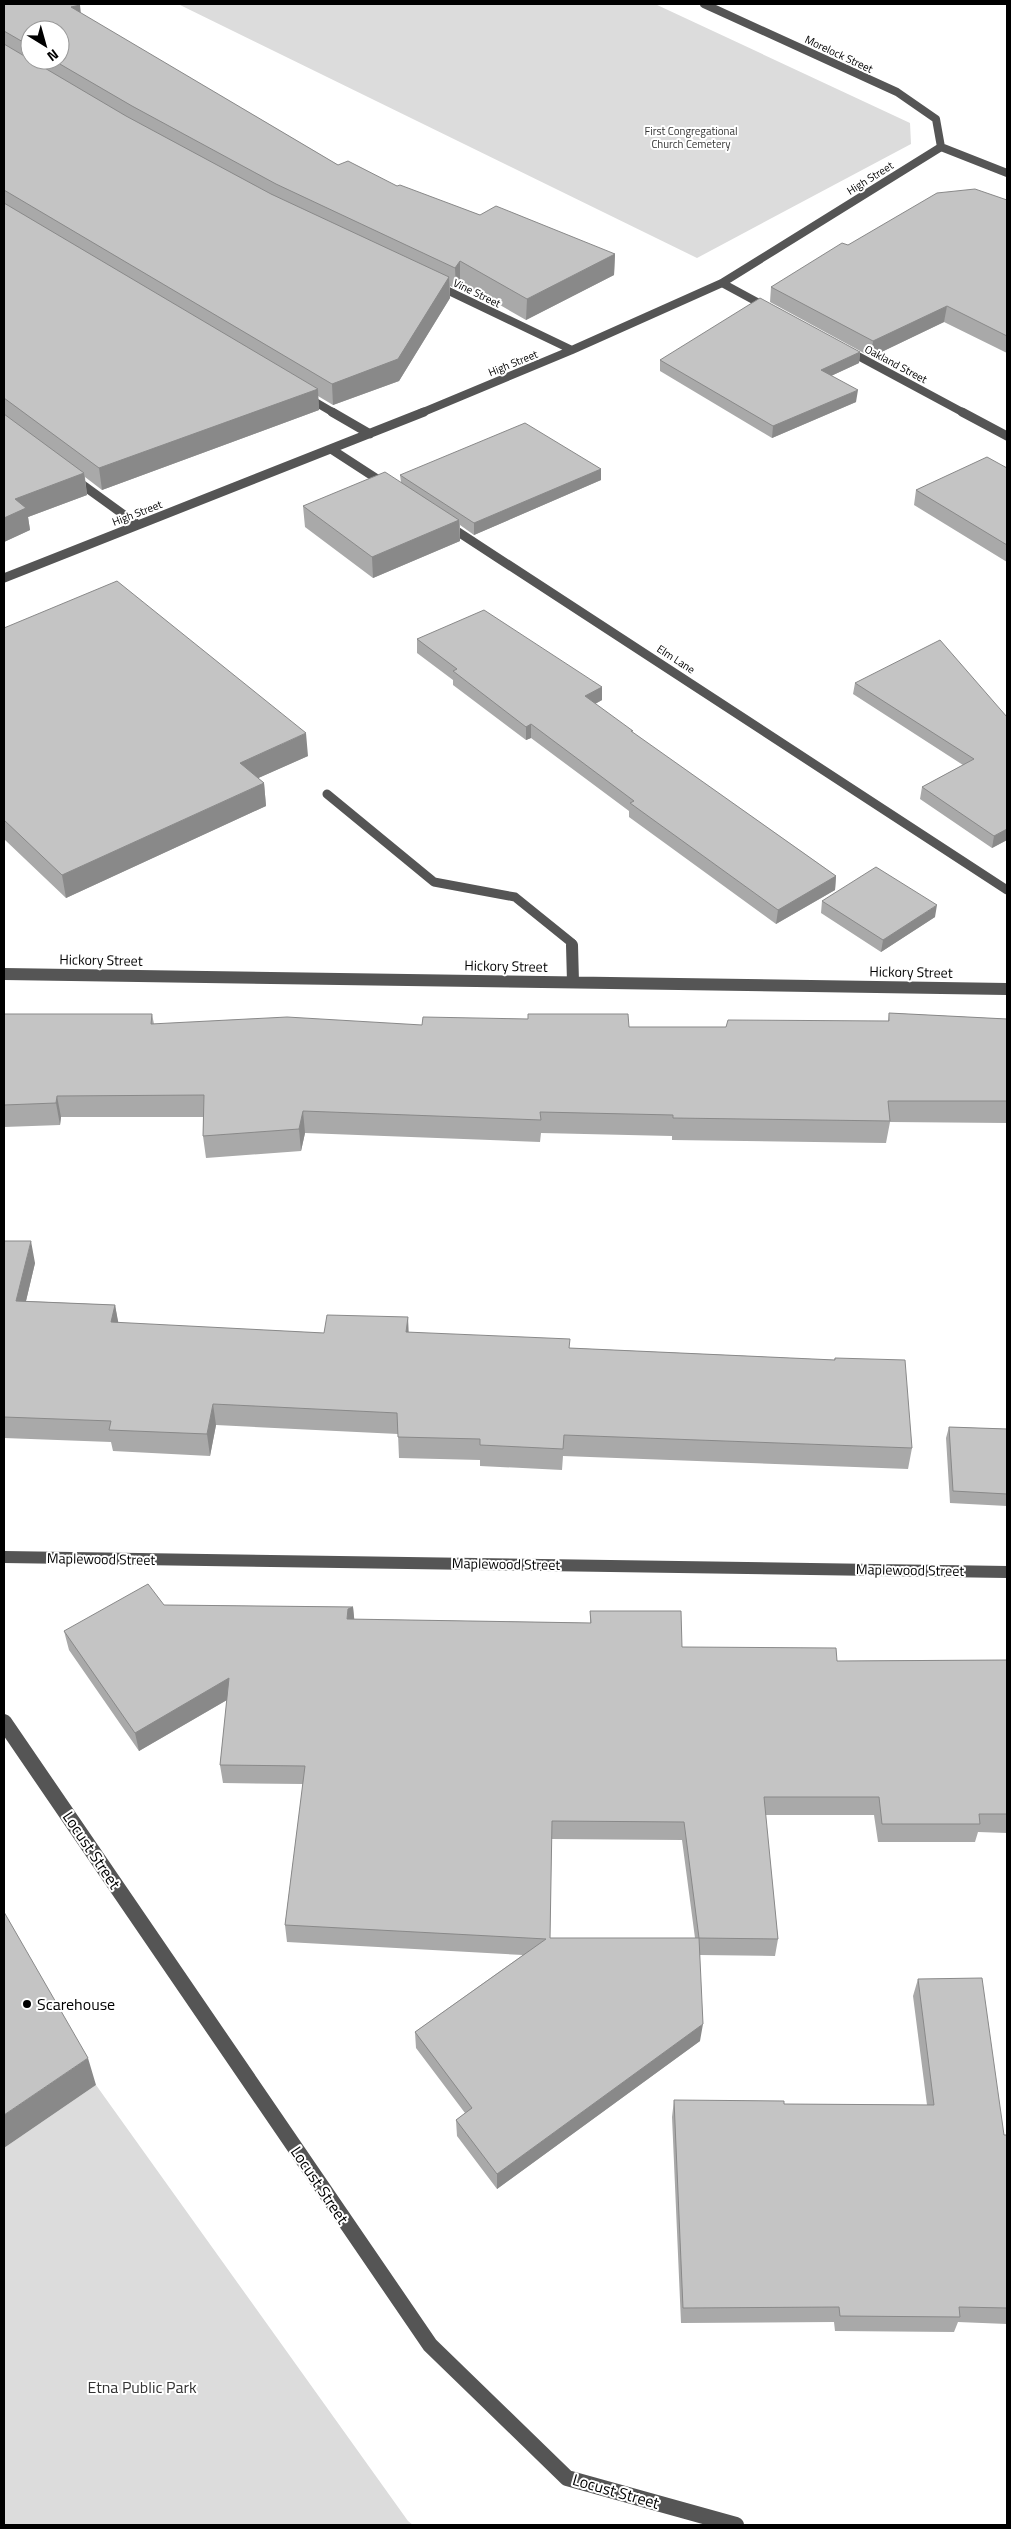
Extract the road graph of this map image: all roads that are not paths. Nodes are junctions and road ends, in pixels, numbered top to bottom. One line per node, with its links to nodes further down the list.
1 (704, 4): 2 (street, Morelock Street)
2 (941, 147): 3 (street); 5 (street, High Street)
3 (1007, 174)
4 (428, 282): 8 (street, Vine Street)
5 (722, 283): 6 (street); 8 (street, High Street)
6 (782, 316)
7 (834, 343): 11 (street, Oakland Street)
8 (572, 350): 10 (street, High Street)
9 (293, 388): 10 (street)
10 (370, 434): 12 (street, High Street)
11 (1007, 436)
12 (331, 449): 14 (street); 16 (street, High Street)
13 (64, 471): 16 (street)
14 (398, 493)
15 (440, 520): 19 (street, Elm Lane)
16 (138, 525): 17 (street, High Street)
17 (4, 578)
18 (327, 794): 21 (street)
19 (1007, 890)
20 (4, 974): 21 (street, Hickory Street)
21 (573, 982): 22 (street, Hickory Street)
22 (1007, 988)
23 (4, 1557): 24 (street, Maplewood Street)
24 (1007, 1572)
25 (4, 1722): 26 (street, Locust Street)
26 (736, 2525)

